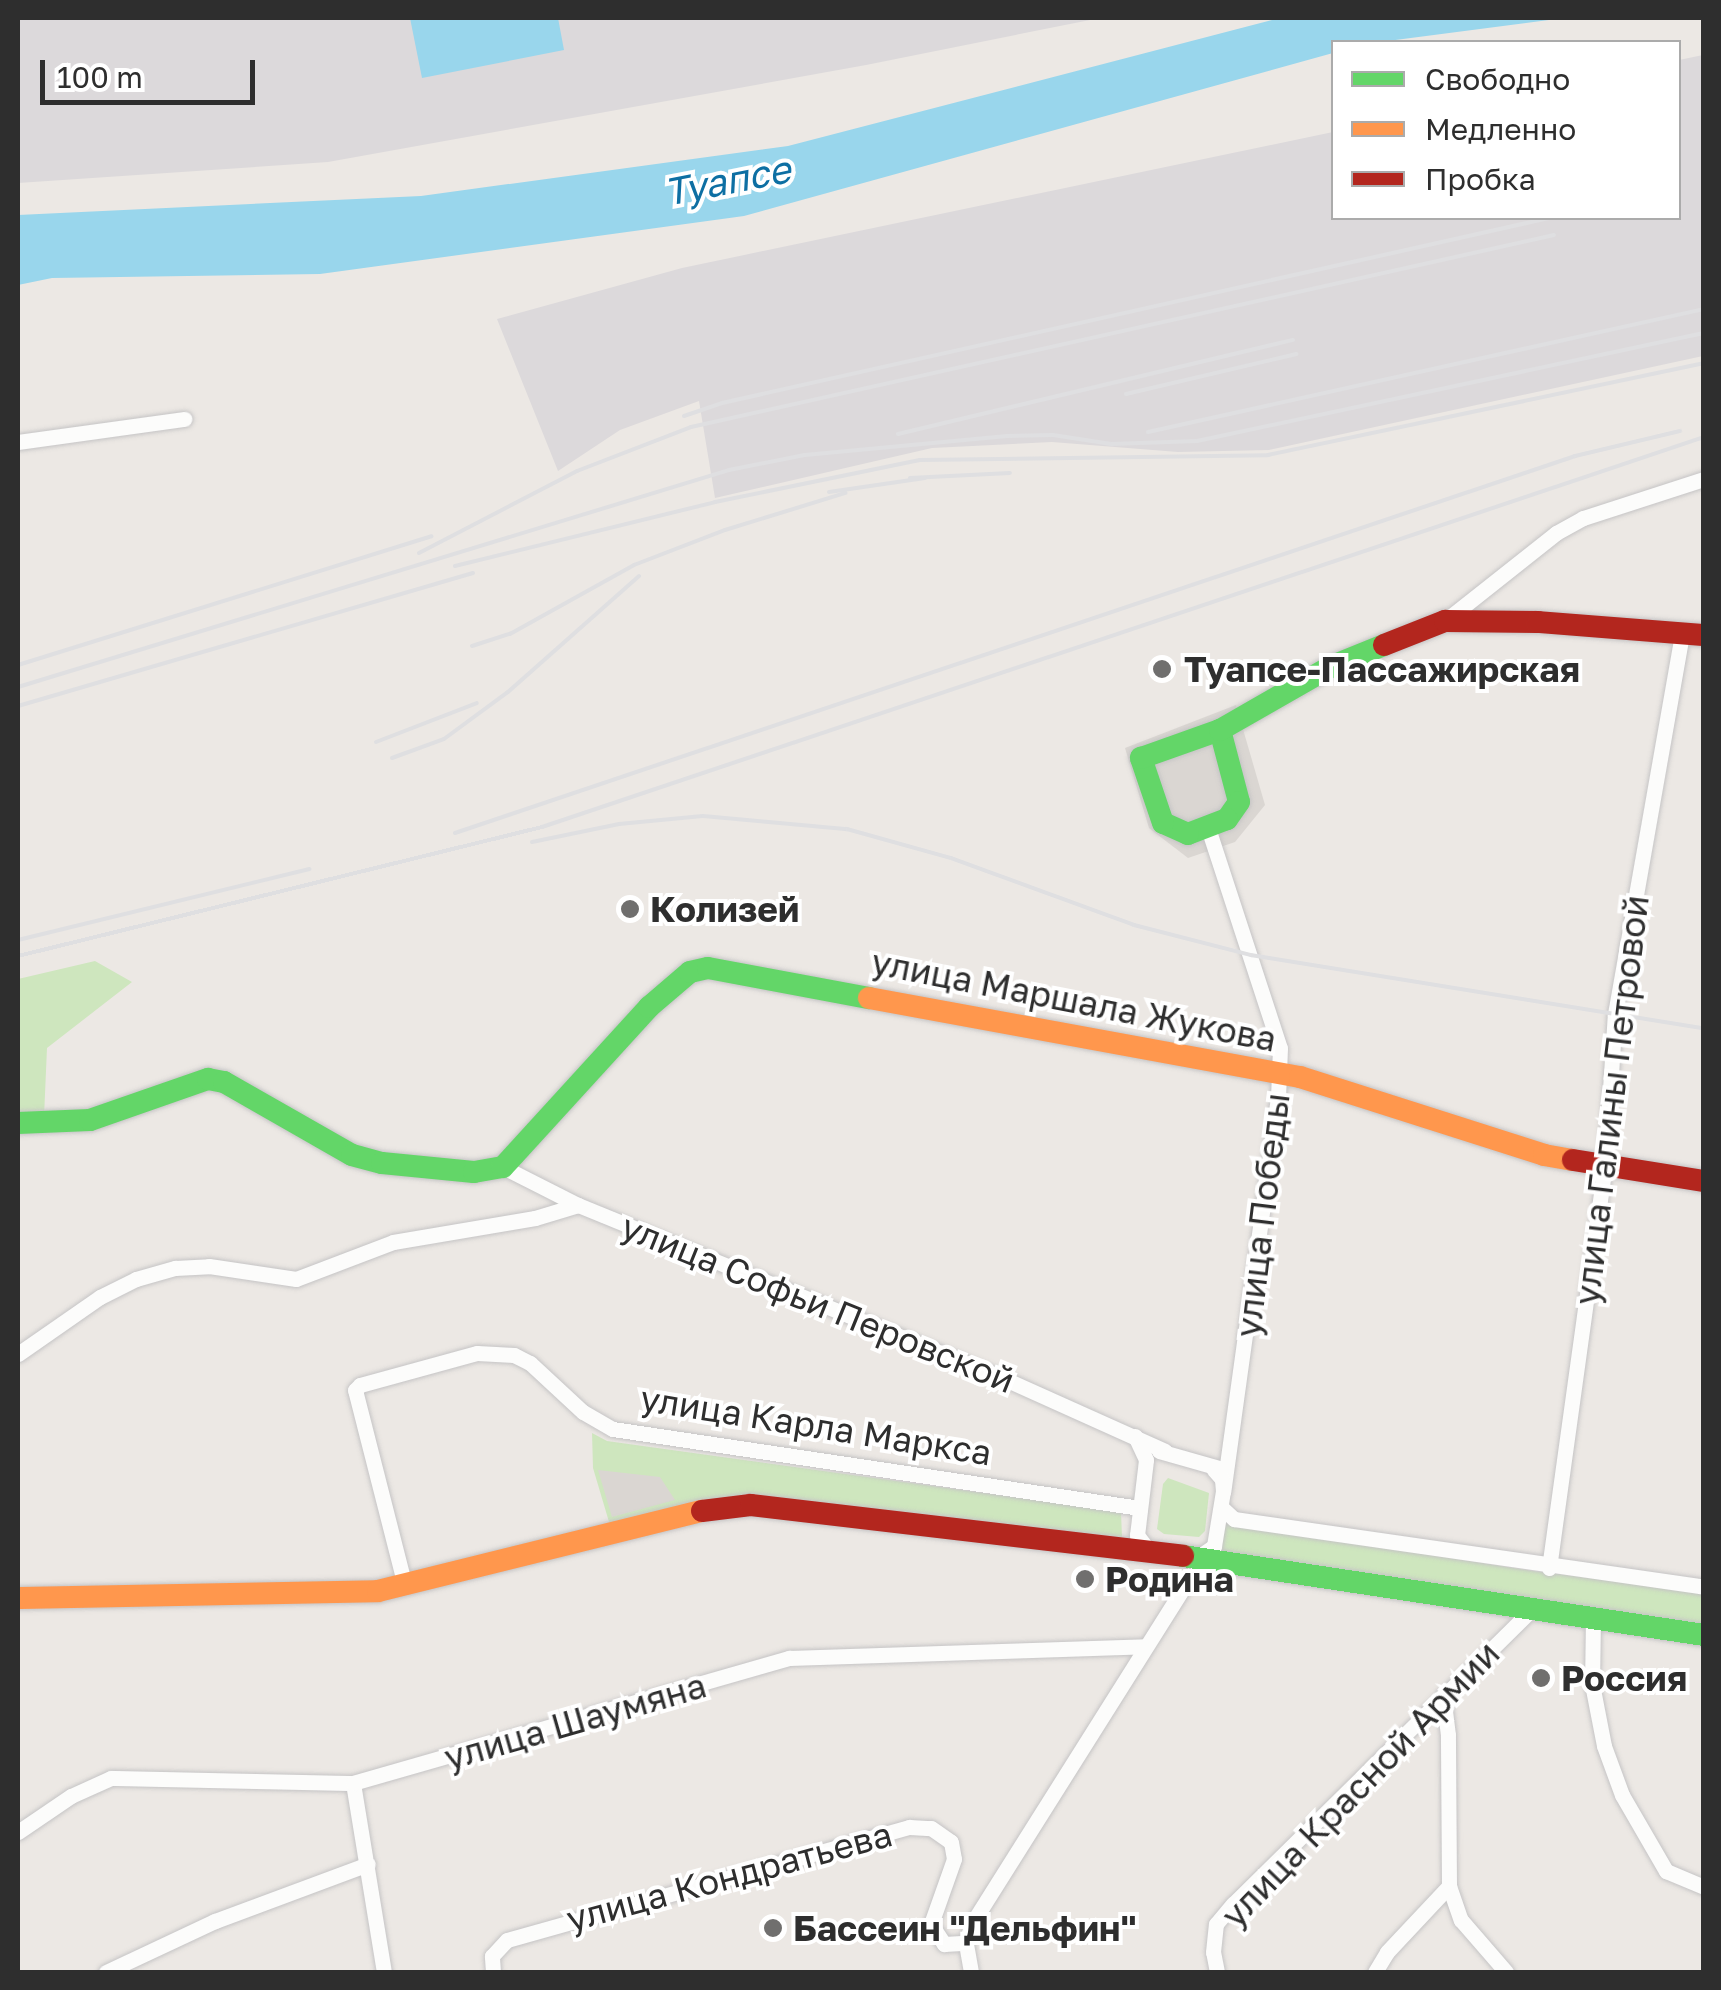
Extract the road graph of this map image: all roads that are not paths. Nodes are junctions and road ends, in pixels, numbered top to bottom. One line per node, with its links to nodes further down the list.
1 (184, 419): 2 (street)
2 (18, 442)
3 (1704, 479): 4 (street)
4 (1444, 621): 5 (street); 6 (street)
5 (1693, 634): 11 (street, улица Галины Петровой)
6 (1220, 730): 7 (street); 7 (street)
7 (1208, 828): 8 (street, улица Победы)
8 (1280, 1074): 10 (street, улица Маршала Жукова); 11 (street, улица Маршала Жукова); 17 (street, улица Победы)
9 (18, 1122): 10 (street)
10 (502, 1167): 13 (street, улица Софьи Перовской)
11 (1605, 1167): 12 (street, улица Маршала Жукова); 23 (street, улица Галины Петровой)
12 (1704, 1181)
13 (578, 1205): 14 (street); 15 (street, улица Софьи Перовской)
14 (18, 1354)
15 (1134, 1436): 16 (street, улица Софьи Перовской); 18 (street)
16 (1165, 1451): 17 (street, улица Софьи Перовской); 18 (street)
17 (1222, 1467): 19 (street)
18 (1146, 1470): 20 (street)
19 (1222, 1499): 22 (street); 23 (street)
20 (1140, 1508): 21 (street); 24 (street, улица Карла Маркса)
21 (1136, 1545): 22 (street); 24 (street)
22 (1198, 1563): 27 (street); 30 (street)
23 (1549, 1568): 25 (street)
24 (405, 1586): 26 (street)
25 (1704, 1587)
26 (18, 1598)
27 (1534, 1606): 28 (street); 31 (street, улица Красной Армии)
28 (1593, 1616): 29 (street); 36 (street)
29 (1704, 1635)
30 (1146, 1646): 32 (street, улица Шаумяна); 37 (street)
31 (1443, 1695): 35 (street); 42 (street, улица Красной Армии)
32 (353, 1783): 33 (street, улица Шаумяна); 34 (street)
33 (18, 1832)
34 (368, 1864): 38 (street); 39 (street)
35 (1449, 1886): 43 (street); 44 (street)
36 (1704, 1887)
37 (966, 1943): 40 (street, улица Кондратьева); 41 (street)
38 (106, 1972)
39 (384, 1972)
40 (494, 1972)
41 (971, 1972)
42 (1217, 1972)
43 (1375, 1972)
44 (1506, 1972)

